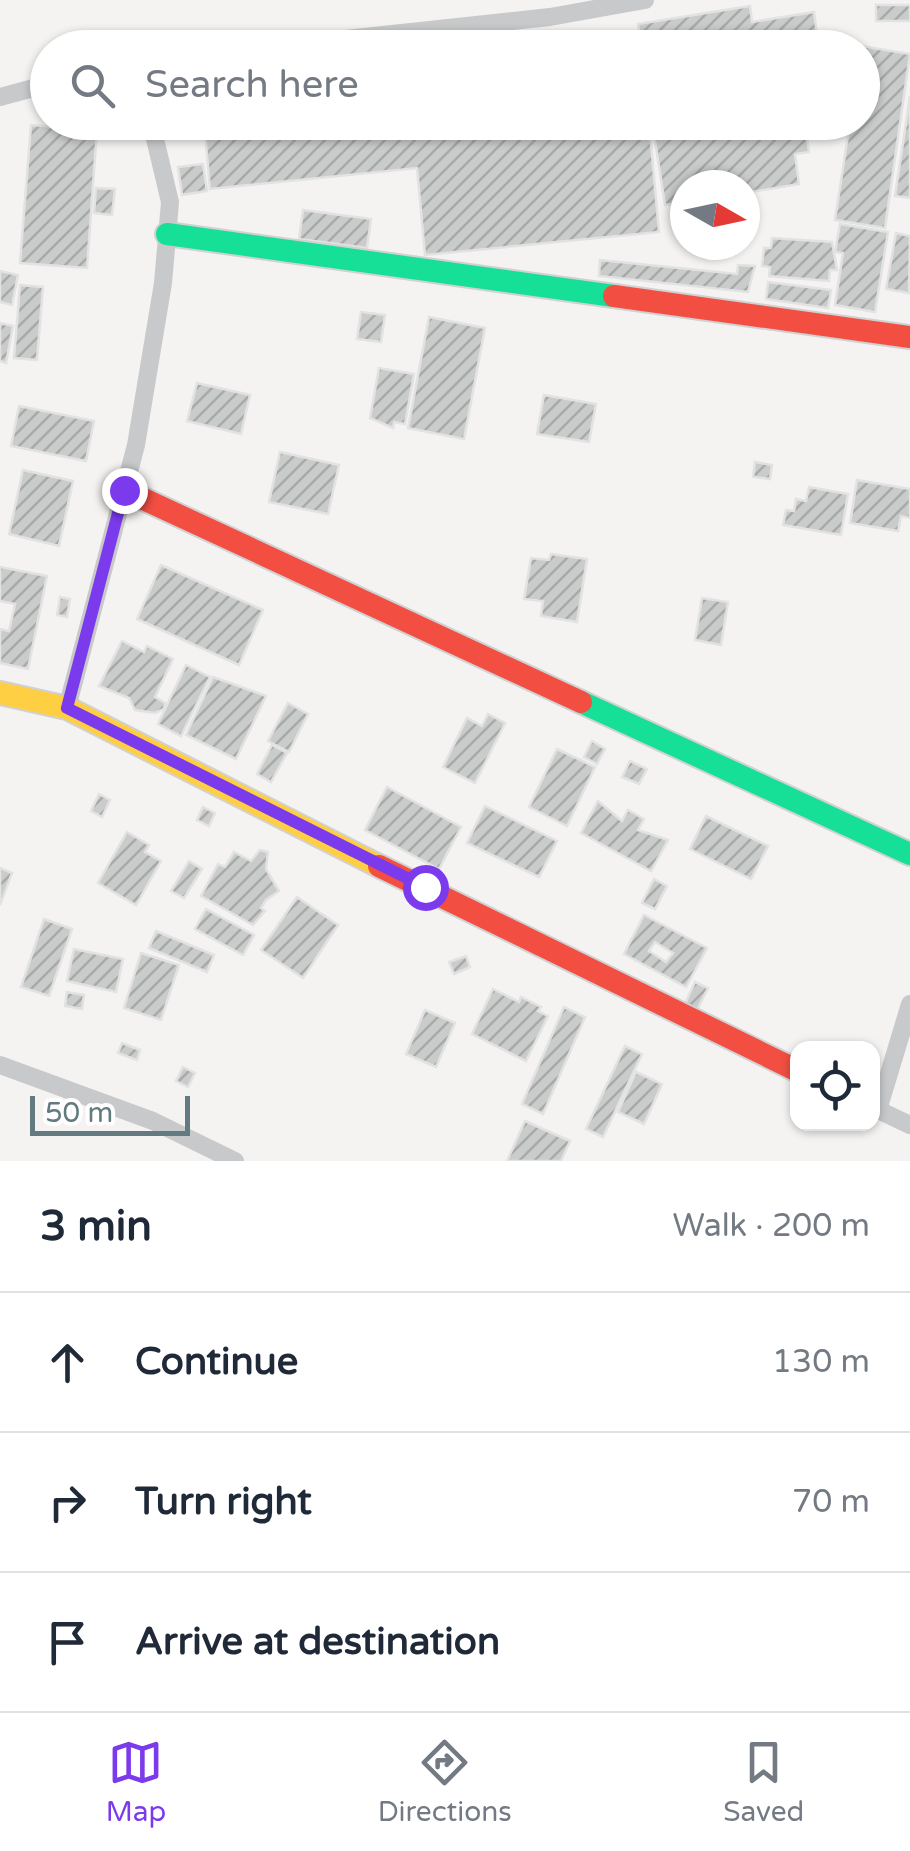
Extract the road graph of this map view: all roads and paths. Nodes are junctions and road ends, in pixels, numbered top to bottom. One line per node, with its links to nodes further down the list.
1 (645, 0): 2 (street)
2 (429, 30)
3 (30, 89): 4 (street)
4 (0, 97)
5 (155, 140): 6 (street)
6 (167, 234): 7 (street); 8 (street)
7 (910, 337)
8 (124, 490): 10 (street); 11 (street)
9 (0, 692): 10 (street)
10 (67, 708): 14 (street)
11 (910, 854)
12 (910, 1004): 15 (street)
13 (0, 1065): 18 (street)
14 (790, 1067)
15 (880, 1094)
16 (880, 1111): 17 (street)
17 (910, 1125)
18 (234, 1161)

